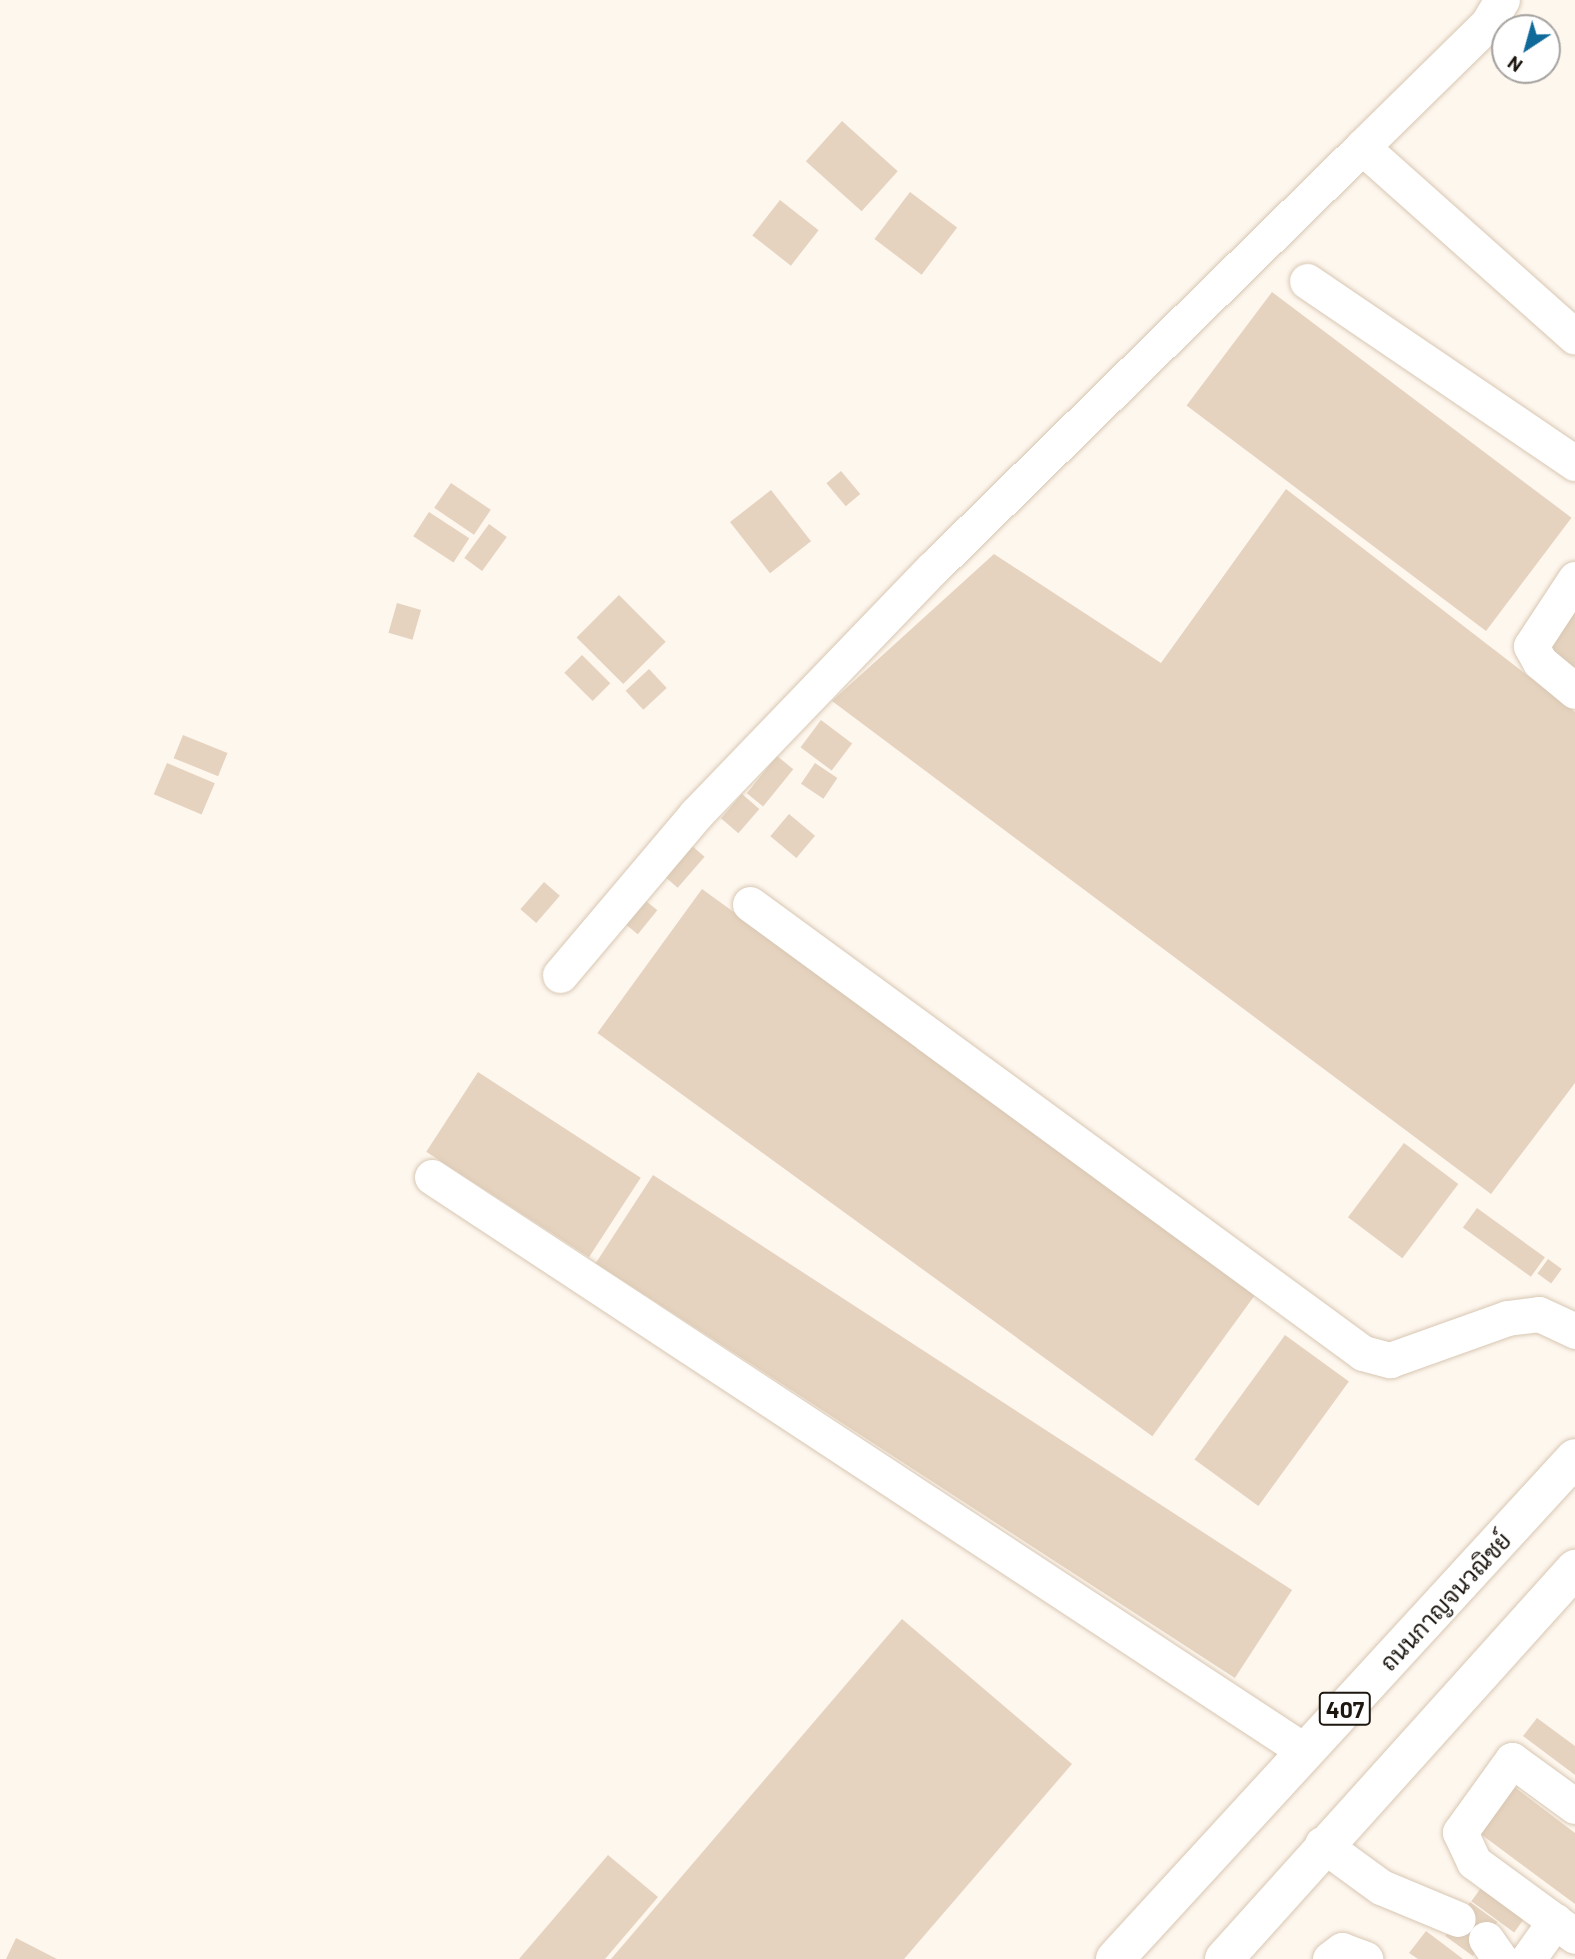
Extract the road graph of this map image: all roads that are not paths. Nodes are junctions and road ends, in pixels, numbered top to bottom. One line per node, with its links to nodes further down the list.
1 (1502, 0): 2 (street)
2 (1362, 146): 4 (street); 9 (street)
3 (1307, 281): 5 (street)
4 (1575, 337)
5 (1575, 463)
6 (1575, 579): 7 (street)
7 (1575, 691)
8 (750, 904): 11 (street)
9 (560, 975)
10 (432, 1177): 14 (street)
11 (1575, 1331)
12 (1575, 1458): 14 (main road, ถนนกาญจนวณิชย์ / 407)
13 (1575, 1569): 16 (main road)
14 (1306, 1752): 19 (main road, ถนนกาญจนวณิชย์ / 407)
15 (1575, 1806): 18 (street)
16 (1322, 1844): 17 (street); 20 (main road)
17 (1458, 1919)
18 (1565, 1928): 23 (street)
19 (1115, 1959)
20 (1224, 1959)
21 (1330, 1959): 22 (street)
22 (1365, 1959)
23 (1528, 1959)

